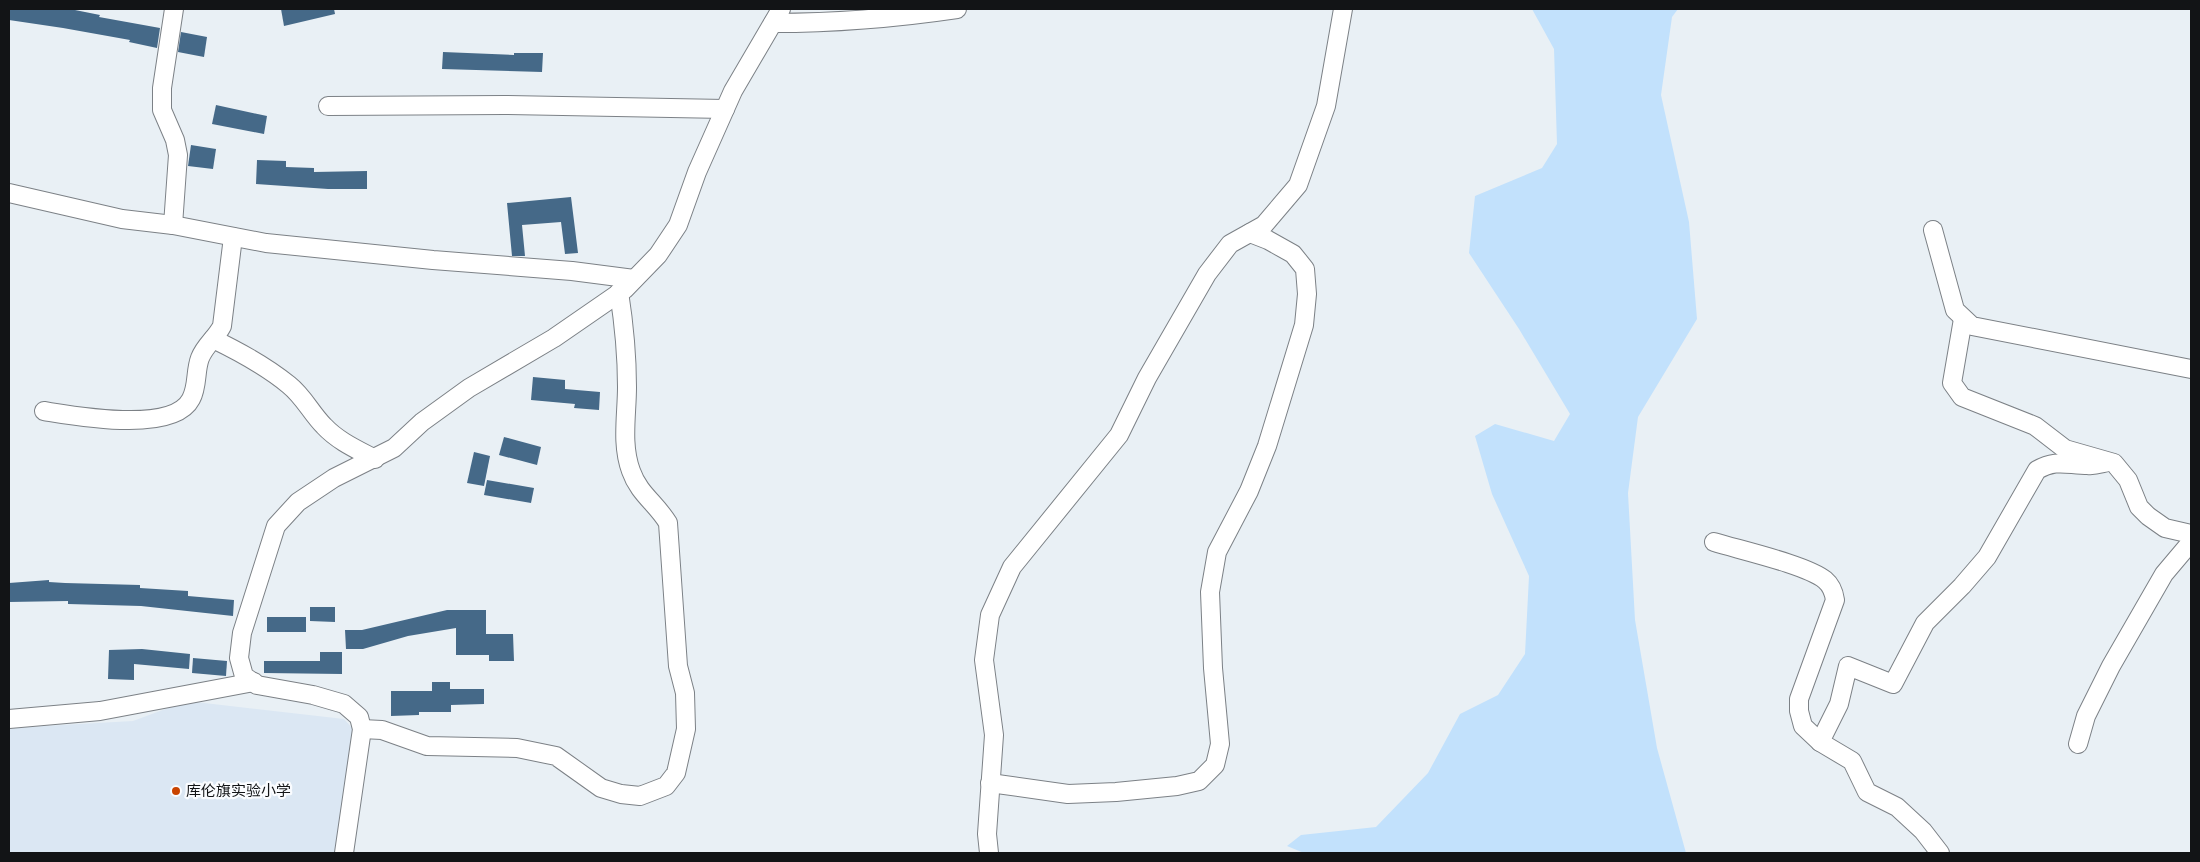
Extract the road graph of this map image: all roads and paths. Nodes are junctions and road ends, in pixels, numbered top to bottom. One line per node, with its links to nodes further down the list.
1 (174, 9): 8 (street)
2 (956, 9): 4 (street)
3 (1343, 9): 10 (street)
4 (777, 16): 6 (street)
5 (328, 106): 6 (street)
6 (725, 109): 12 (street)
7 (9, 193): 8 (street)
8 (173, 225): 11 (street)
9 (1933, 230): 14 (street)
10 (1250, 233): 28 (street); 28 (street)
11 (233, 237): 12 (street); 15 (street)
12 (634, 279): 13 (street)
13 (619, 292): 18 (street); 25 (street)
14 (1963, 319): 16 (street); 19 (street)
15 (214, 339): 17 (street); 18 (street)
16 (2191, 369)
17 (44, 412)
18 (375, 459): 23 (street)
19 (2108, 462): 20 (street); 26 (street)
20 (2191, 534)
21 (1714, 542): 26 (street)
22 (2191, 542): 27 (street)
23 (254, 682): 24 (street); 25 (street)
24 (9, 719)
25 (362, 729): 29 (street)
26 (1820, 742): 31 (street)
27 (2078, 744)
28 (990, 783): 30 (street)
29 (344, 853)
30 (989, 853)
31 (1940, 853)

